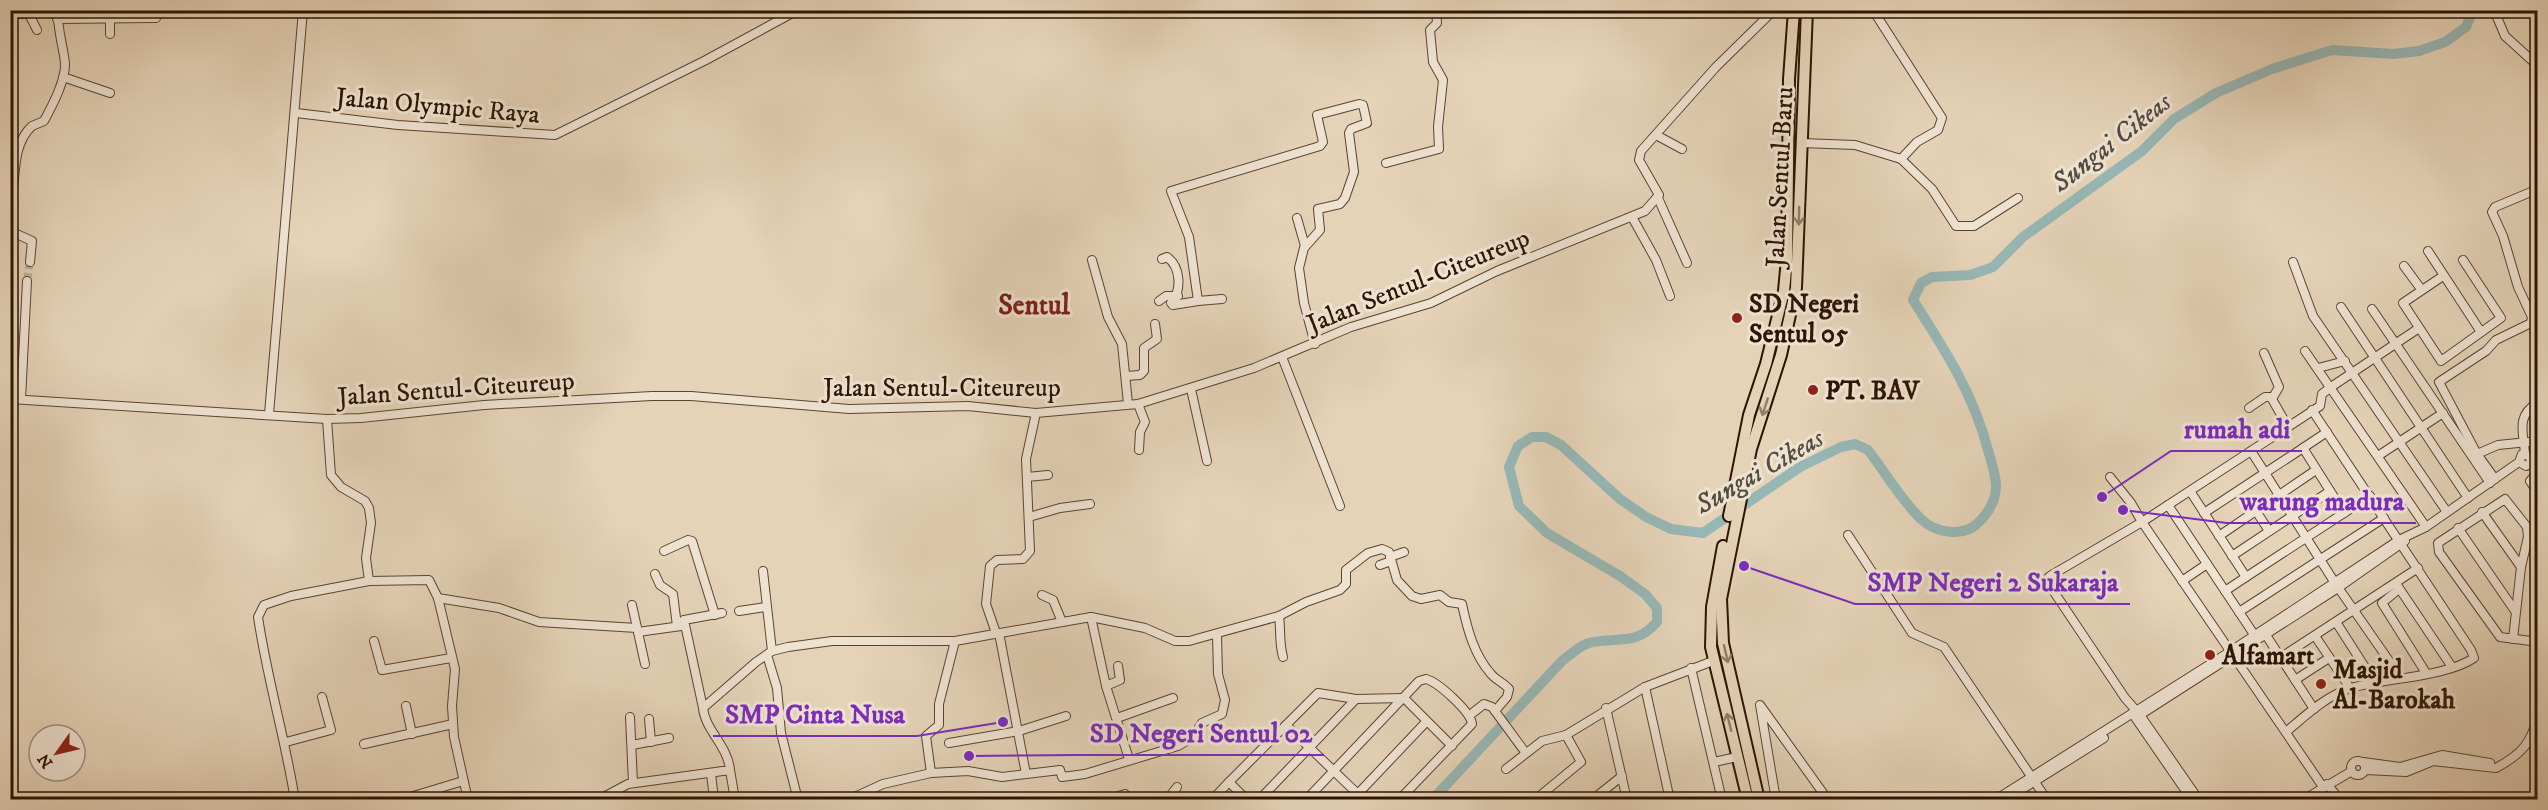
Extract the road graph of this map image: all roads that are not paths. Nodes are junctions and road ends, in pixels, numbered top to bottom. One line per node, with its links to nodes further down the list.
1 (303, 10): 23 (street)
2 (798, 10): 23 (street, Jalan Olympic Raya)
3 (1436, 10): 28 (street)
4 (1774, 10): 24 (street)
5 (1794, 10): 16 (main road, Jalan Sentul Baru)
6 (1807, 10): 17 (main road, Jalan Sentul Baru)
7 (1873, 10): 27 (street)
8 (2494, 10): 18 (street)
9 (10, 14): 10 (street)
10 (31, 14): 14 (street)
11 (58, 15): 13 (street); 19 (street)
12 (156, 18): 13 (street)
13 (110, 19): 15 (street)
14 (37, 30)
15 (110, 34)
16 (1790, 63): 17 (main road); 20 (main road, Jalan Sentul Baru)
17 (1806, 66): 21 (main road, Jalan Sentul Baru)
18 (2538, 66)
19 (63, 77): 22 (street); 30 (street)
20 (1790, 79): 21 (main road); 96 (main road, Jalan Sentul Baru)
21 (1806, 82): 25 (main road, Jalan Sentul Baru)
22 (110, 93)
23 (296, 112): 83 (street)
24 (1656, 135): 26 (street); 31 (street)
25 (1801, 143): 27 (street); 96 (main road, Jalan Sentul Baru, one-way to 96)
26 (1682, 149)
27 (1901, 159): 32 (street)
28 (1386, 163)
29 (2538, 189): 57 (street)
30 (11, 198): 33 (street)
31 (1658, 198): 34 (street, Jalan Sentul-Citeureup); 44 (street)
32 (2018, 198)
33 (10, 208)
34 (1632, 217): 50 (street); 61 (street, Jalan Sentul-Citeureup)
35 (1298, 219): 37 (street)
36 (10, 231): 42 (street)
37 (1305, 246): 53 (street); 61 (street)
38 (2428, 251): 46 (street)
39 (1162, 259): 49 (street)
40 (1092, 260): 70 (street)
41 (2463, 260): 60 (street)
42 (30, 262)
43 (2293, 262): 67 (street)
44 (1687, 263)
45 (2404, 266): 48 (street)
46 (2443, 276): 48 (street); 60 (street)
47 (27, 281): 75 (street)
48 (2421, 289): 59 (street)
49 (1178, 296): 52 (street); 53 (street)
50 (1670, 296)
51 (1222, 299): 53 (street)
52 (1160, 301)
53 (1198, 301)
54 (2538, 305): 57 (street)
55 (2340, 307): 66 (street)
56 (2372, 309): 62 (street)
57 (2529, 310): 95 (street)
58 (1155, 324): 70 (street)
59 (2420, 328): 60 (street); 62 (street)
60 (2481, 332)
61 (1315, 344): 65 (street, Jalan Sentul-Citeureup)
62 (2396, 344): 66 (street); 82 (street)
63 (2305, 351): 68 (street)
64 (2264, 353): 73 (street)
65 (1282, 357): 72 (street, Jalan Sentul-Citeureup); 115 (street)
66 (2374, 359): 69 (street); 86 (street)
67 (2345, 361): 68 (street); 69 (street)
68 (2318, 368): 71 (street)
69 (2353, 373): 71 (street); 90 (street)
70 (1126, 376): 77 (street)
71 (2331, 387): 80 (street); 97 (street)
72 (1191, 389): 78 (street, Jalan Sentul-Citeureup); 98 (street)
73 (2272, 397): 79 (street); 85 (street)
74 (10, 399): 75 (street, Jalan Sentul-Citeureup)
75 (21, 399): 83 (street, Jalan Sentul-Citeureup)
76 (2538, 402): 88 (street)
77 (1128, 404): 78 (street, Jalan Sentul-Citeureup); 81 (street, Jalan Sentul-Citeureup)
78 (1138, 404): 92 (street)
79 (2249, 408)
80 (2312, 410): 85 (street); 87 (street)
81 (1036, 413): 84 (street, Jalan Sentul-Citeureup); 105 (street)
82 (2443, 413): 86 (street); 107 (street)
83 (269, 414): 84 (street, Jalan Sentul-Citeureup)
84 (327, 419): 146 (street)
85 (2288, 427): 93 (street)
86 (2421, 427): 90 (street); 113 (street)
87 (2327, 432): 91 (street); 112 (street)
88 (2524, 441): 89 (street); 94 (street); 95 (street)
89 (2538, 441)
90 (2400, 442): 97 (street); 118 (street)
91 (2303, 448): 101 (street); 102 (street)
92 (1139, 450)
93 (2251, 451): 102 (street); 108 (street)
94 (2525, 453): 99 (street); 100 (street)
95 (2477, 454): 107 (street)
96 (1745, 456): 135 (main road, Jalan Sentul Baru)
97 (2378, 456): 126 (street)
98 (1207, 461)
99 (2519, 462): 100 (street); 107 (street)
100 (2529, 464): 104 (street)
101 (2316, 470): 109 (street); 111 (street)
102 (2264, 473): 111 (street); 120 (street)
103 (1048, 475): 105 (street)
104 (2537, 475): 110 (street)
105 (1027, 477): 123 (street)
106 (2110, 477): 125 (street)
107 (2492, 481): 113 (street)
108 (2190, 491): 116 (street); 120 (street)
109 (2330, 491): 121 (street); 122 (street)
110 (2538, 493)
111 (2279, 496): 117 (street); 122 (street)
112 (2370, 496): 121 (street); 124 (street)
113 (2468, 498): 118 (street)
114 (1090, 504): 123 (street)
115 (1340, 506)
116 (2168, 506): 125 (street); 139 (street)
117 (2256, 511): 128 (street); 130 (street)
118 (2447, 512): 126 (street)
119 (2482, 512): 127 (street); 141 (street); 141 (street)
120 (2204, 513): 130 (street)
121 (2344, 513): 131 (street)
122 (2292, 516): 128 (street); 131 (street)
123 (1029, 517): 168 (street)
124 (2384, 518): 132 (street); 138 (street)
125 (2142, 522): 147 (street); 204 (street)
126 (2426, 527): 132 (street)
127 (2458, 528): 150 (street); 172 (street)
128 (2270, 531): 136 (street)
129 (1848, 536): 240 (street)
130 (2219, 536): 136 (street)
131 (2306, 537): 138 (street); 145 (street)
132 (2401, 543): 142 (street); 148 (street)
133 (664, 551): 165 (street)
134 (1404, 552): 137 (street)
135 (1725, 554): 182 (main road, Jalan Sentul Baru); 227 (main road, Jalan Sentul Baru, one-way to 227)
136 (2232, 556): 145 (street)
137 (1390, 559): 140 (street); 161 (street); 202 (street)
138 (2320, 559): 148 (street); 160 (street)
139 (2207, 564): 147 (street); 152 (street)
140 (1380, 565)
141 (2521, 567): 151 (street)
142 (2418, 568): 149 (street); 185 (street)
143 (763, 571): 156 (street)
144 (654, 574): 165 (street)
145 (2246, 577): 152 (street)
146 (369, 581): 154 (street); 219 (street)
147 (2182, 581): 177 (street)
148 (2337, 585): 157 (street); 167 (street)
149 (2397, 586): 157 (street); 185 (street); 187 (street)
150 (2499, 587): 151 (street); 159 (street)
151 (2518, 590): 159 (street)
152 (2225, 591): 160 (street)
153 (1042, 595): 163 (street)
154 (438, 597): 166 (street); 179 (street)
155 (632, 604): 166 (street)
156 (766, 607): 158 (street); 176 (street)
157 (2355, 610): 164 (street); 188 (street)
158 (739, 611)
159 (2515, 611): 172 (street)
160 (2239, 612): 171 (street)
161 (1279, 616): 169 (street); 178 (street)
162 (1091, 617): 163 (street); 169 (street); 191 (street)
163 (1062, 622): 168 (street)
164 (2336, 622): 170 (street); 190 (street)
165 (681, 626): 166 (street); 199 (street)
166 (638, 630): 183 (street)
167 (2264, 632): 171 (street); 180 (street)
168 (997, 633): 174 (street); 213 (street)
169 (1217, 635): 229 (street)
170 (2315, 636): 180 (street); 181 (street)
171 (2256, 637): 177 (street)
172 (2512, 639): 175 (street)
173 (374, 641): 179 (street)
174 (955, 641): 176 (street); 237 (street)
175 (2538, 642)
176 (770, 653): 199 (street); 254 (street)
177 (2233, 653): 204 (street); 214 (street)
178 (1283, 657)
179 (451, 658): 211 (street)
180 (2280, 658): 189 (street)
181 (2329, 658): 189 (street); 193 (street)
182 (1713, 661): 186 (street); 230 (main road, Jalan Sentul Baru, one-way to 182)
183 (645, 664)
184 (1118, 666): 191 (street)
185 (2452, 667): 187 (street)
186 (1691, 668): 192 (street); 231 (street)
187 (2426, 673): 188 (street)
188 (2401, 678): 190 (street)
189 (2295, 680): 201 (street)
190 (2375, 683): 193 (street)
191 (1106, 686): 208 (street)
192 (1645, 687): 200 (street); 266 (street)
193 (2349, 688): 201 (street)
194 (322, 696): 219 (street)
195 (1173, 698): 208 (street)
196 (1356, 699): 197 (street); 212 (street); 226 (street)
197 (1404, 699): 205 (street); 210 (street); 235 (street)
198 (406, 706): 215 (street)
199 (703, 708): 234 (street)
200 (1606, 708): 216 (street); 239 (street)
201 (2314, 709): 214 (street)
202 (1496, 712): 205 (street); 228 (street)
203 (2538, 712): 222 (street)
204 (2136, 714): 240 (street); 275 (street); 276 (street)
205 (1470, 715): 225 (street)
206 (630, 717): 224 (street)
207 (1066, 717): 213 (street)
208 (1117, 718): 229 (street)
209 (649, 719): 220 (street)
210 (1426, 722): 225 (street); 246 (street)
211 (453, 724): 215 (street); 241 (street)
212 (1286, 724): 226 (street); 242 (street)
213 (1019, 731): 221 (street); 238 (street)
214 (2286, 732): 244 (street)
215 (412, 734): 223 (street)
216 (1566, 735): 228 (street); 247 (street)
217 (669, 738): 220 (street)
218 (2538, 738): 222 (street)
219 (286, 742): 248 (street)
220 (651, 742): 224 (street)
221 (949, 743)
222 (2528, 743): 244 (street)
223 (364, 744)
224 (632, 745): 243 (street)
225 (1452, 746): 263 (street)
226 (1311, 748): 235 (street); 261 (street)
227 (1748, 750): 230 (main road); 232 (main road, Jalan Sentul Baru)
228 (1525, 752): 233 (street)
229 (1129, 759): 238 (street)
230 (1738, 759): 231 (street); 232 (main road); 268 (main road, Jalan Sentul Baru)
231 (1714, 762): 267 (street)
232 (1751, 764): 269 (main road, Jalan Sentul Baru)
233 (1506, 769)
234 (730, 770): 236 (street); 253 (street)
235 (1334, 771): 246 (street); 262 (street)
236 (711, 773): 243 (street); 252 (street)
237 (931, 773): 238 (street); 255 (street)
238 (1026, 774)
239 (1622, 776): 264 (street); 265 (street)
240 (2034, 778): 272 (street); 273 (street); 274 (street)
241 (464, 781): 249 (street); 250 (street)
242 (1229, 782): 259 (street); 260 (street)
243 (633, 783): 251 (street)
244 (2325, 785): 277 (street); 278 (street)
245 (1177, 788): 258 (street)
246 (1358, 797)
247 (1536, 799)
248 (295, 800)
249 (400, 800)
250 (468, 800)
251 (598, 800)
252 (714, 800)
253 (735, 800)
254 (798, 800)
255 (848, 800)
256 (1104, 800): 257 (street)
257 (1131, 800)
258 (1167, 800)
259 (1212, 800)
260 (1246, 800)
261 (1259, 800)
262 (1306, 800)
263 (1399, 800)
264 (1593, 800)
265 (1627, 800)
266 (1670, 800)
267 (1722, 800)
268 (1748, 800)
269 (1759, 800)
270 (1776, 800): 271 (street)
271 (1827, 800)
272 (1995, 800)
273 (2005, 800)
274 (2047, 800)
275 (2192, 800)
276 (2199, 800)
277 (2302, 800)
278 (2340, 800)

